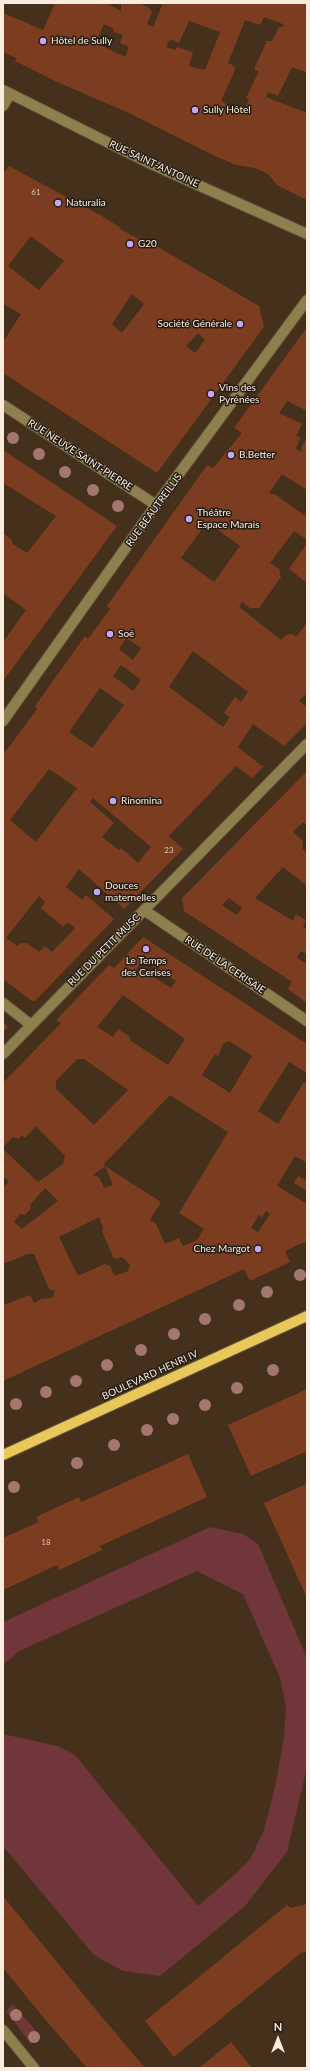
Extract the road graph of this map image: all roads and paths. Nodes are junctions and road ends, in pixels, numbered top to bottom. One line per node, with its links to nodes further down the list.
1 (6, 92): 2 (street); 3 (street, RUE SAINT-ANTOINE)
2 (3, 106)
3 (307, 234)
4 (307, 300): 6 (street, RUE BEAUTREILLIS)
5 (3, 405): 6 (street, RUE NEUVE SAINT-PIERRE)
6 (156, 506): 7 (street, RUE BEAUTREILLIS)
7 (3, 721)
8 (307, 744): 9 (street, RUE DU PETIT MUSC)
9 (144, 910): 11 (street, RUE DE LA CERISAIE); 12 (street, RUE DU PETIT MUSC)
10 (3, 1003): 12 (street)
11 (307, 1021)
12 (31, 1024): 13 (street, RUE DU PETIT MUSC)
13 (3, 1054)
14 (307, 1316): 15 (main road, BOULEVARD HENRI IV)
15 (3, 1455)
16 (3, 2030): 17 (street)
17 (34, 2068)

